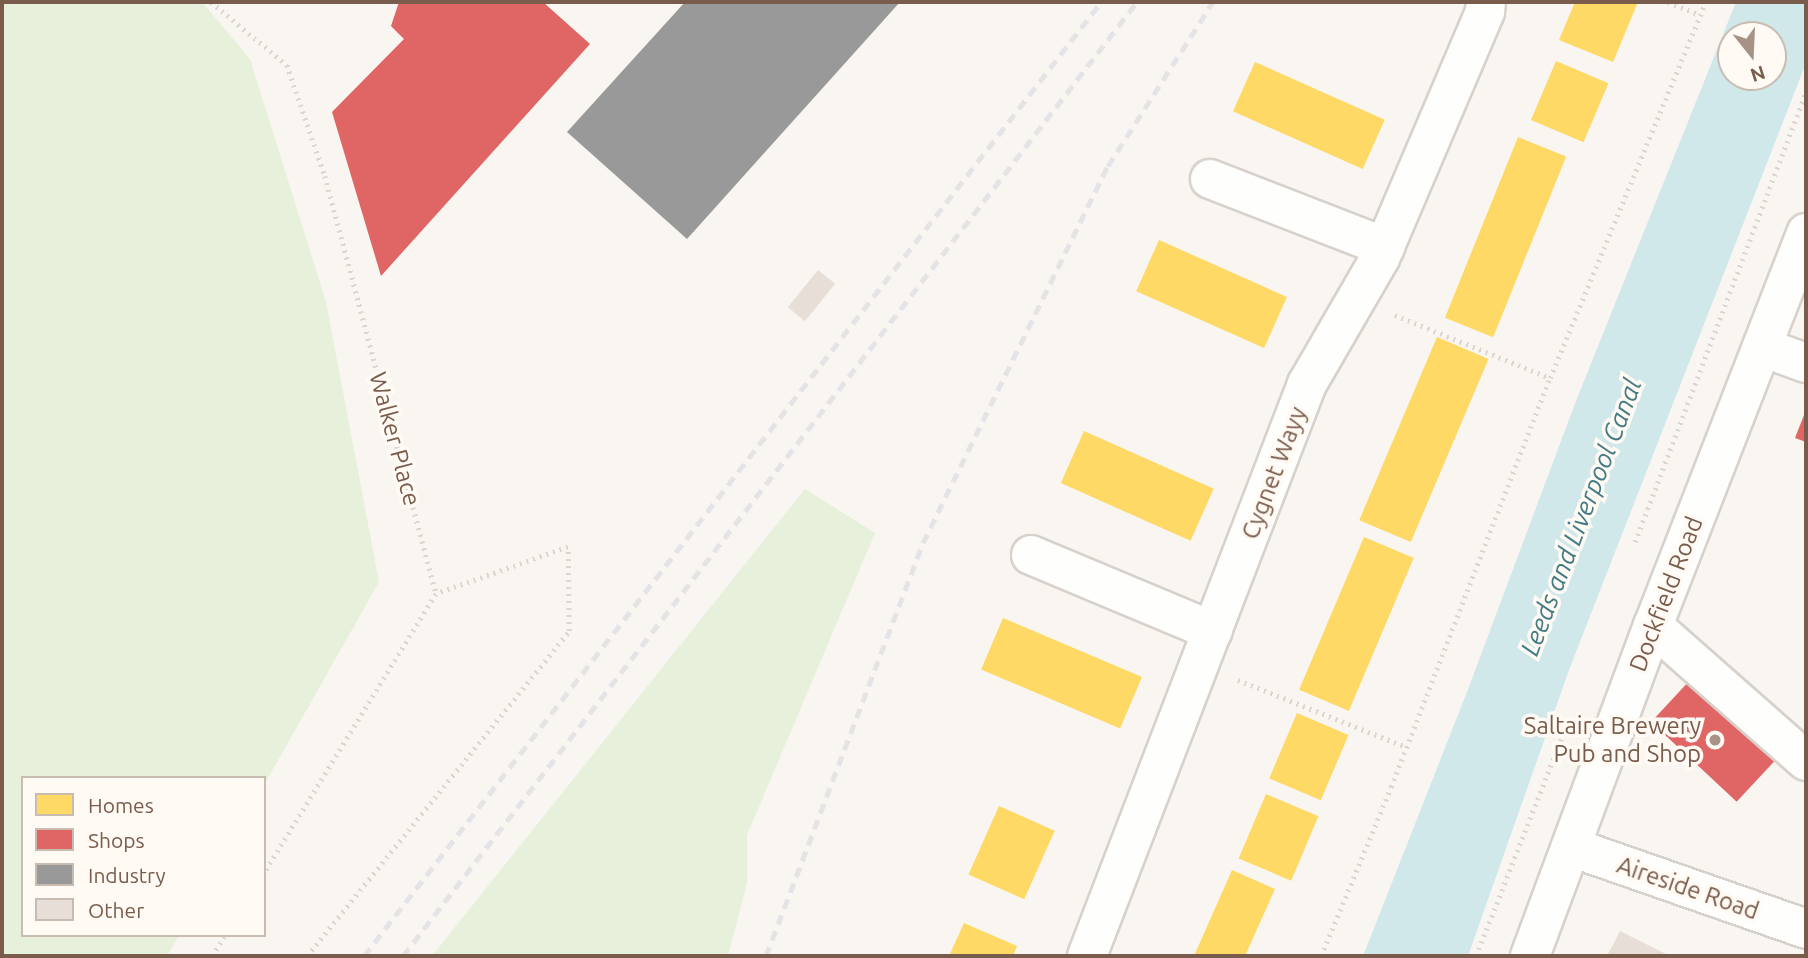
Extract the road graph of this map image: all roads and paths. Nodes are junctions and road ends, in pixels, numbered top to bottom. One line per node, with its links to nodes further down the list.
1 (211, 2): 16 (path, Walker Place)
2 (1486, 2): 9 (street, Cygnet Wayy)
3 (1668, 2): 5 (path)
4 (1706, 2): 5 (path)
5 (1701, 15): 13 (path)
6 (1806, 91): 14 (path)
7 (1210, 179): 9 (street)
8 (1806, 233): 11 (street, Dockfield Road)
9 (1385, 247): 10 (street, Cygnet Wayy)
10 (1357, 299): 13 (path); 18 (street, Cygnet Wayy)
11 (1762, 347): 12 (street); 17 (street, Dockfield Road)
12 (1806, 363)
13 (1550, 378): 20 (path)
14 (1633, 549)
15 (1031, 555): 18 (street)
16 (436, 594): 23 (path); 27 (path)
17 (1653, 626): 21 (street); 22 (street, Dockfield Road)
18 (1206, 648): 20 (path); 28 (street, Cygnet Wayy)
19 (1564, 730): 30 (path)
20 (1406, 747): 29 (path)
21 (1806, 761)
22 (1570, 847): 24 (street, Aireside Road); 31 (street, Dockfield Road)
23 (266, 871)
24 (1806, 929)
25 (224, 937): 26 (path)
26 (212, 956)
27 (307, 956)
28 (1087, 956)
29 (1321, 956)
30 (1476, 956)
31 (1530, 956)

